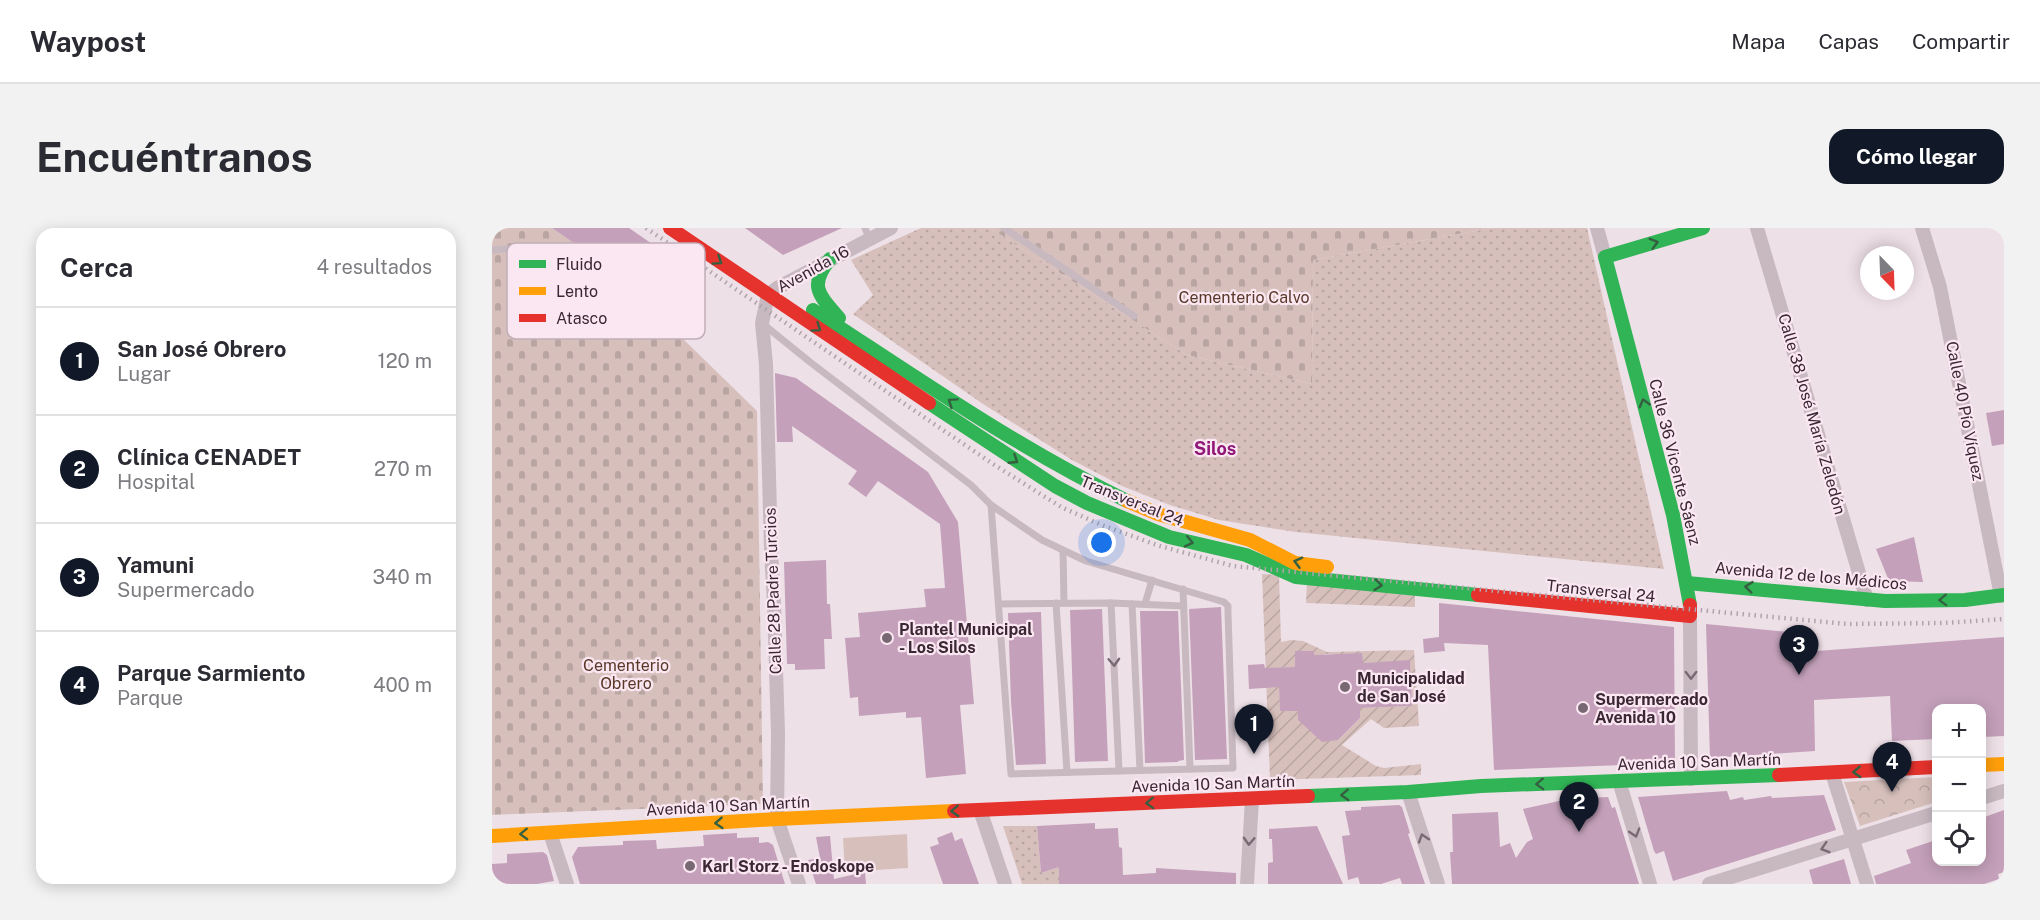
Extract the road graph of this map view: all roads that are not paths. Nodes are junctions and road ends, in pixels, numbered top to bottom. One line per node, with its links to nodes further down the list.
1 (670, 228): 10 (main road, Transversal 24, one-way to 10)
2 (692, 228): 16 (main road, Transversal 24)
3 (891, 228): 9 (street, Avenida 16)
4 (1004, 228): 17 (lane)
5 (1598, 228): 14 (street, Calle 36 Vicente Sáenz)
6 (1703, 228): 14 (main road, one-way to 6)
7 (1757, 228): 28 (street, Calle 38 José María Zeledón)
8 (1922, 228): 27 (street, Calle 40 Pío Víquez)
9 (867, 233): 15 (street, Avenida 16)
10 (694, 243)
11 (507, 249): 12 (lane)
12 (492, 250)
13 (705, 250): 16 (main road, Transversal 24, one-way to 16)
14 (1605, 257): 25 (main road, Calle 36 Vicente Sáenz, one-way to 14)
15 (830, 259): 16 (street, Avenida 16); 19 (main road)
16 (773, 292): 18 (street, Calle 28 Padre Turcios); 19 (main road, Transversal 24); 21 (main road, Transversal 24, one-way to 21)
17 (1134, 316)
18 (762, 323): 22 (lane); 52 (street, Calle 28 Padre Turcios)
19 (857, 338): 20 (main road, Transversal 24, one-way to 19)
20 (989, 426): 21 (main road); 35 (main road, Transversal 24, one-way to 20)
21 (980, 438): 35 (main road, Transversal 24, one-way to 35)
22 (991, 505): 23 (lane); 31 (lane)
23 (1063, 551): 24 (lane); 29 (lane)
24 (1152, 580): 26 (lane); 33 (lane)
25 (1687, 583): 28 (main road, Avenida 12 de los Médicos, one-way to 25); 35 (main road, Calle 36 Vicente Sáenz)
26 (1183, 589): 34 (lane); 39 (lane)
27 (2003, 596): 28 (main road, Avenida 12 de los Médicos, one-way to 28)
28 (1867, 600)
29 (1060, 603): 30 (lane); 31 (lane); 42 (lane)
30 (1111, 603): 32 (lane); 41 (lane, one-way to 41)
31 (1000, 604): 42 (lane)
32 (1132, 604): 33 (lane); 40 (lane)
33 (1144, 604): 34 (lane)
34 (1183, 606): 39 (lane)
35 (1690, 610): 44 (street, Calle 36 Vicente Sáenz, one-way to 44)
36 (2004, 764): 37 (main road)
37 (1986, 765)
38 (1932, 768): 43 (main road, Avenida 10 San Martín, one-way to 43)
39 (1190, 769): 40 (lane)
40 (1140, 770): 41 (lane)
41 (1119, 771): 42 (lane)
42 (1067, 772)
43 (1832, 773): 44 (main road, Avenida 10 San Martín); 55 (street)
44 (1691, 779): 45 (main road, Avenida 10 San Martín)
45 (1619, 781): 47 (main road, Avenida 10 San Martín, one-way to 47); 61 (street, one-way to 61)
46 (2004, 790): 48 (street)
47 (1408, 792): 49 (main road, Avenida 10 San Martín, one-way to 49); 60 (street, one-way to 47)
48 (1986, 797)
49 (1252, 799): 50 (main road, Avenida 10 San Martín, one-way to 50); 59 (street, one-way to 59)
50 (980, 810): 52 (main road, Avenida 10 San Martín, one-way to 52); 58 (street)
51 (1932, 814): 55 (street)
52 (777, 819): 53 (main road, Avenida 10 San Martín, one-way to 53); 57 (street, Calle 28 Padre Turcios)
53 (550, 833): 54 (main road, Avenida 10 San Martín, one-way to 54); 56 (street)
54 (492, 836)
55 (1852, 839): 62 (street, one-way to 62); 63 (street)
56 (567, 884)
57 (800, 884)
58 (1005, 884)
59 (1247, 884)
60 (1438, 884)
61 (1650, 884)
62 (1709, 884)
63 (1867, 884)

